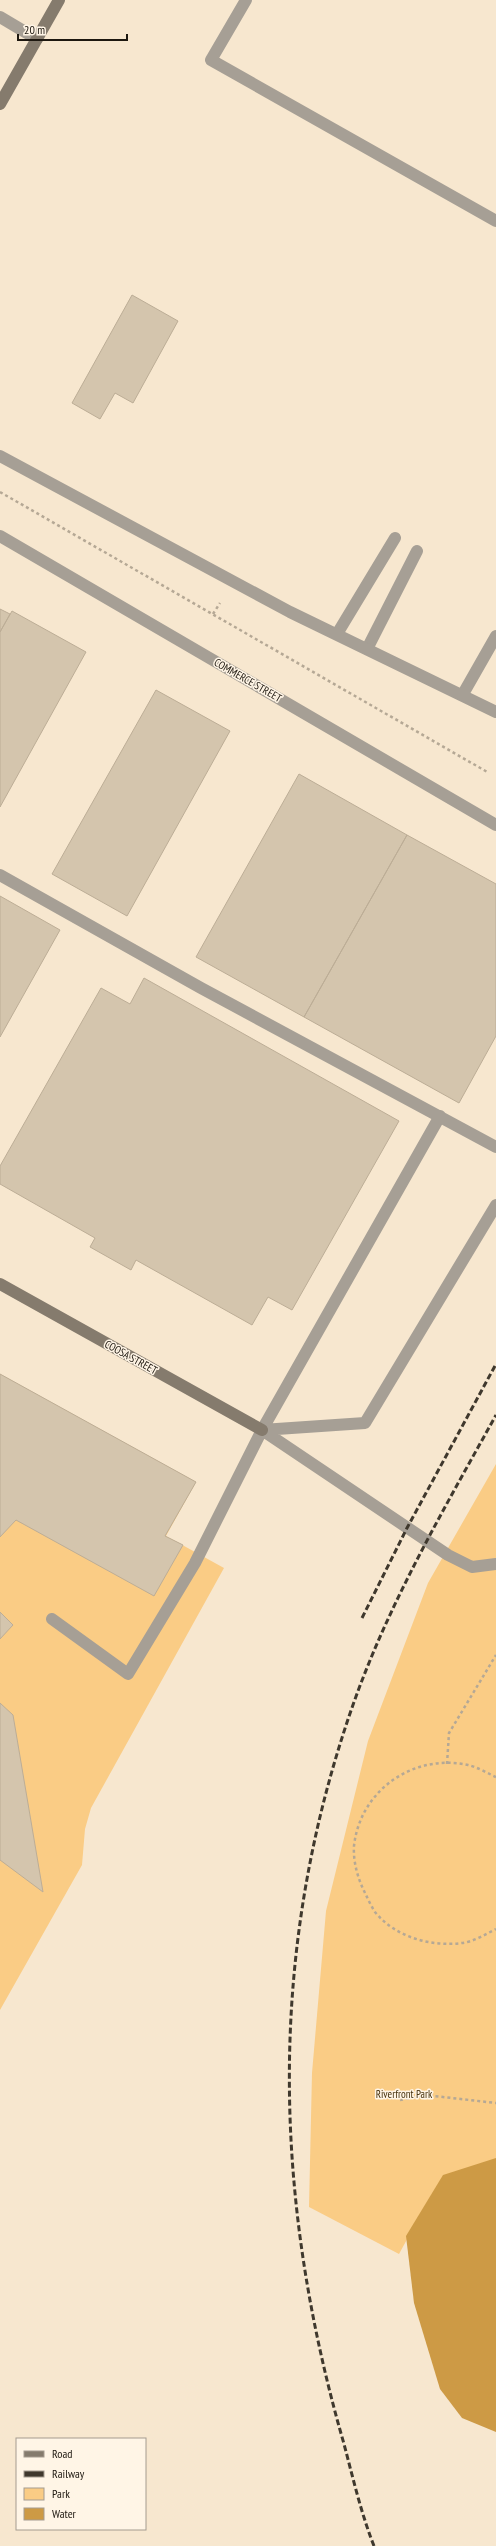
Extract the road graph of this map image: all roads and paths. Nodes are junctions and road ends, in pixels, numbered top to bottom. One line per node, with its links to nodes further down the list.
1 (59, 0): 4 (street)
2 (246, 0): 6 (street)
3 (0, 17): 4 (street)
4 (37, 39): 5 (street)
5 (0, 104)
6 (496, 221)
7 (0, 456): 12 (street)
8 (0, 492): 17 (path)
9 (0, 536): 18 (street, COMMERCE STREET)
10 (395, 538): 12 (street)
11 (416, 551): 14 (street)
12 (337, 634): 14 (street)
13 (496, 636): 15 (street)
14 (367, 649): 15 (street)
15 (463, 694): 16 (street)
16 (496, 712)
17 (488, 773)
18 (496, 825)
19 (0, 875): 20 (street)
20 (440, 1116): 21 (street); 24 (street)
21 (496, 1147)
22 (496, 1205): 24 (street)
23 (0, 1284): 24 (street, COOSA STREET)
24 (262, 1430): 25 (street); 26 (street)
25 (496, 1564)
26 (52, 1619)
27 (496, 1655): 28 (path)
28 (447, 1764): 29 (path); 30 (path)
29 (496, 1777)
30 (496, 1929)
31 (400, 2100): 32 (path)
32 (496, 2103)

